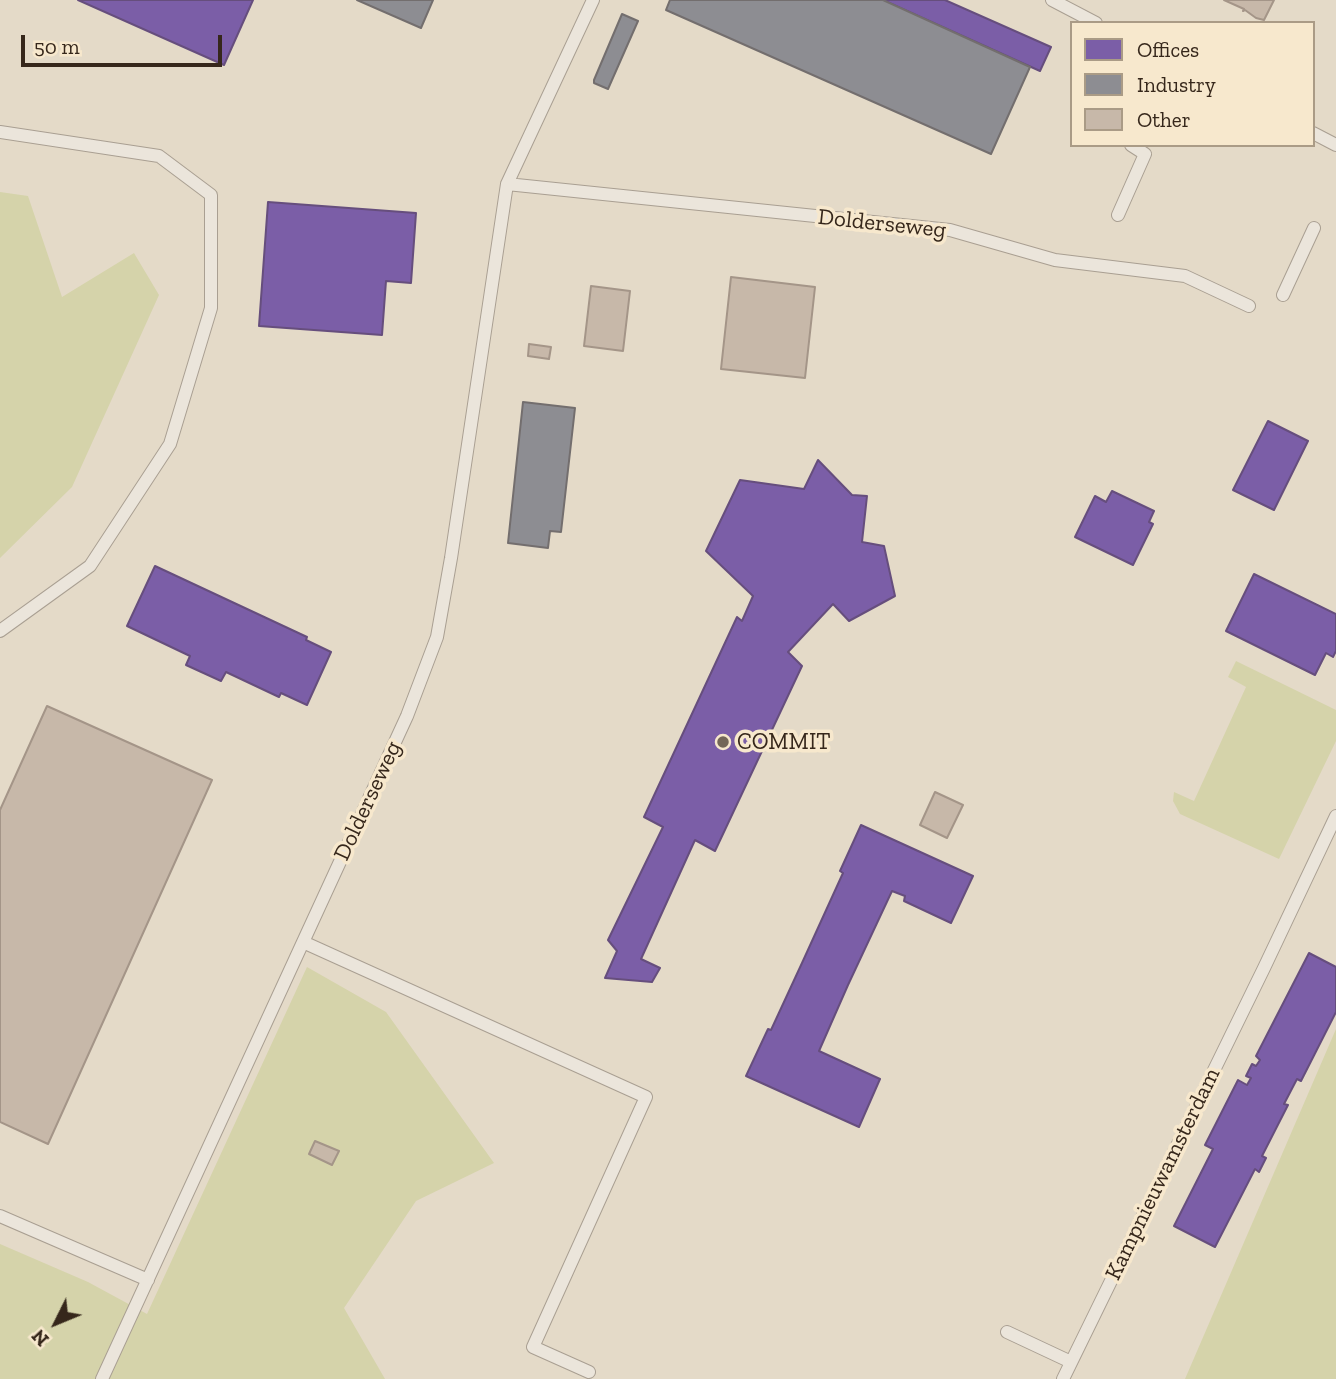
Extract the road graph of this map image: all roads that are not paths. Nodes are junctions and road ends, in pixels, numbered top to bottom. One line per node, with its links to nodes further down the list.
1 (593, 0): 8 (lane, Dolderseweg)
2 (1052, 0): 3 (lane)
3 (1092, 21)
4 (0, 132): 13 (lane)
5 (1315, 134): 6 (lane)
6 (1336, 145)
7 (1134, 147): 9 (lane)
8 (506, 184): 12 (lane, Dolderseweg); 15 (lane, Dolderseweg)
9 (1118, 215)
10 (1314, 228): 11 (lane)
11 (1283, 295)
12 (1248, 306)
13 (0, 631)
14 (1336, 816): 19 (lane, Kampnieuwamsterdam)
15 (303, 942): 17 (lane, Dolderseweg); 20 (lane)
16 (0, 1216): 17 (lane)
17 (148, 1280): 21 (lane, Dolderseweg)
18 (1007, 1332): 19 (lane)
19 (1071, 1362): 22 (lane, Kampnieuwamsterdam)
20 (589, 1372)
21 (102, 1379)
22 (1063, 1379)

